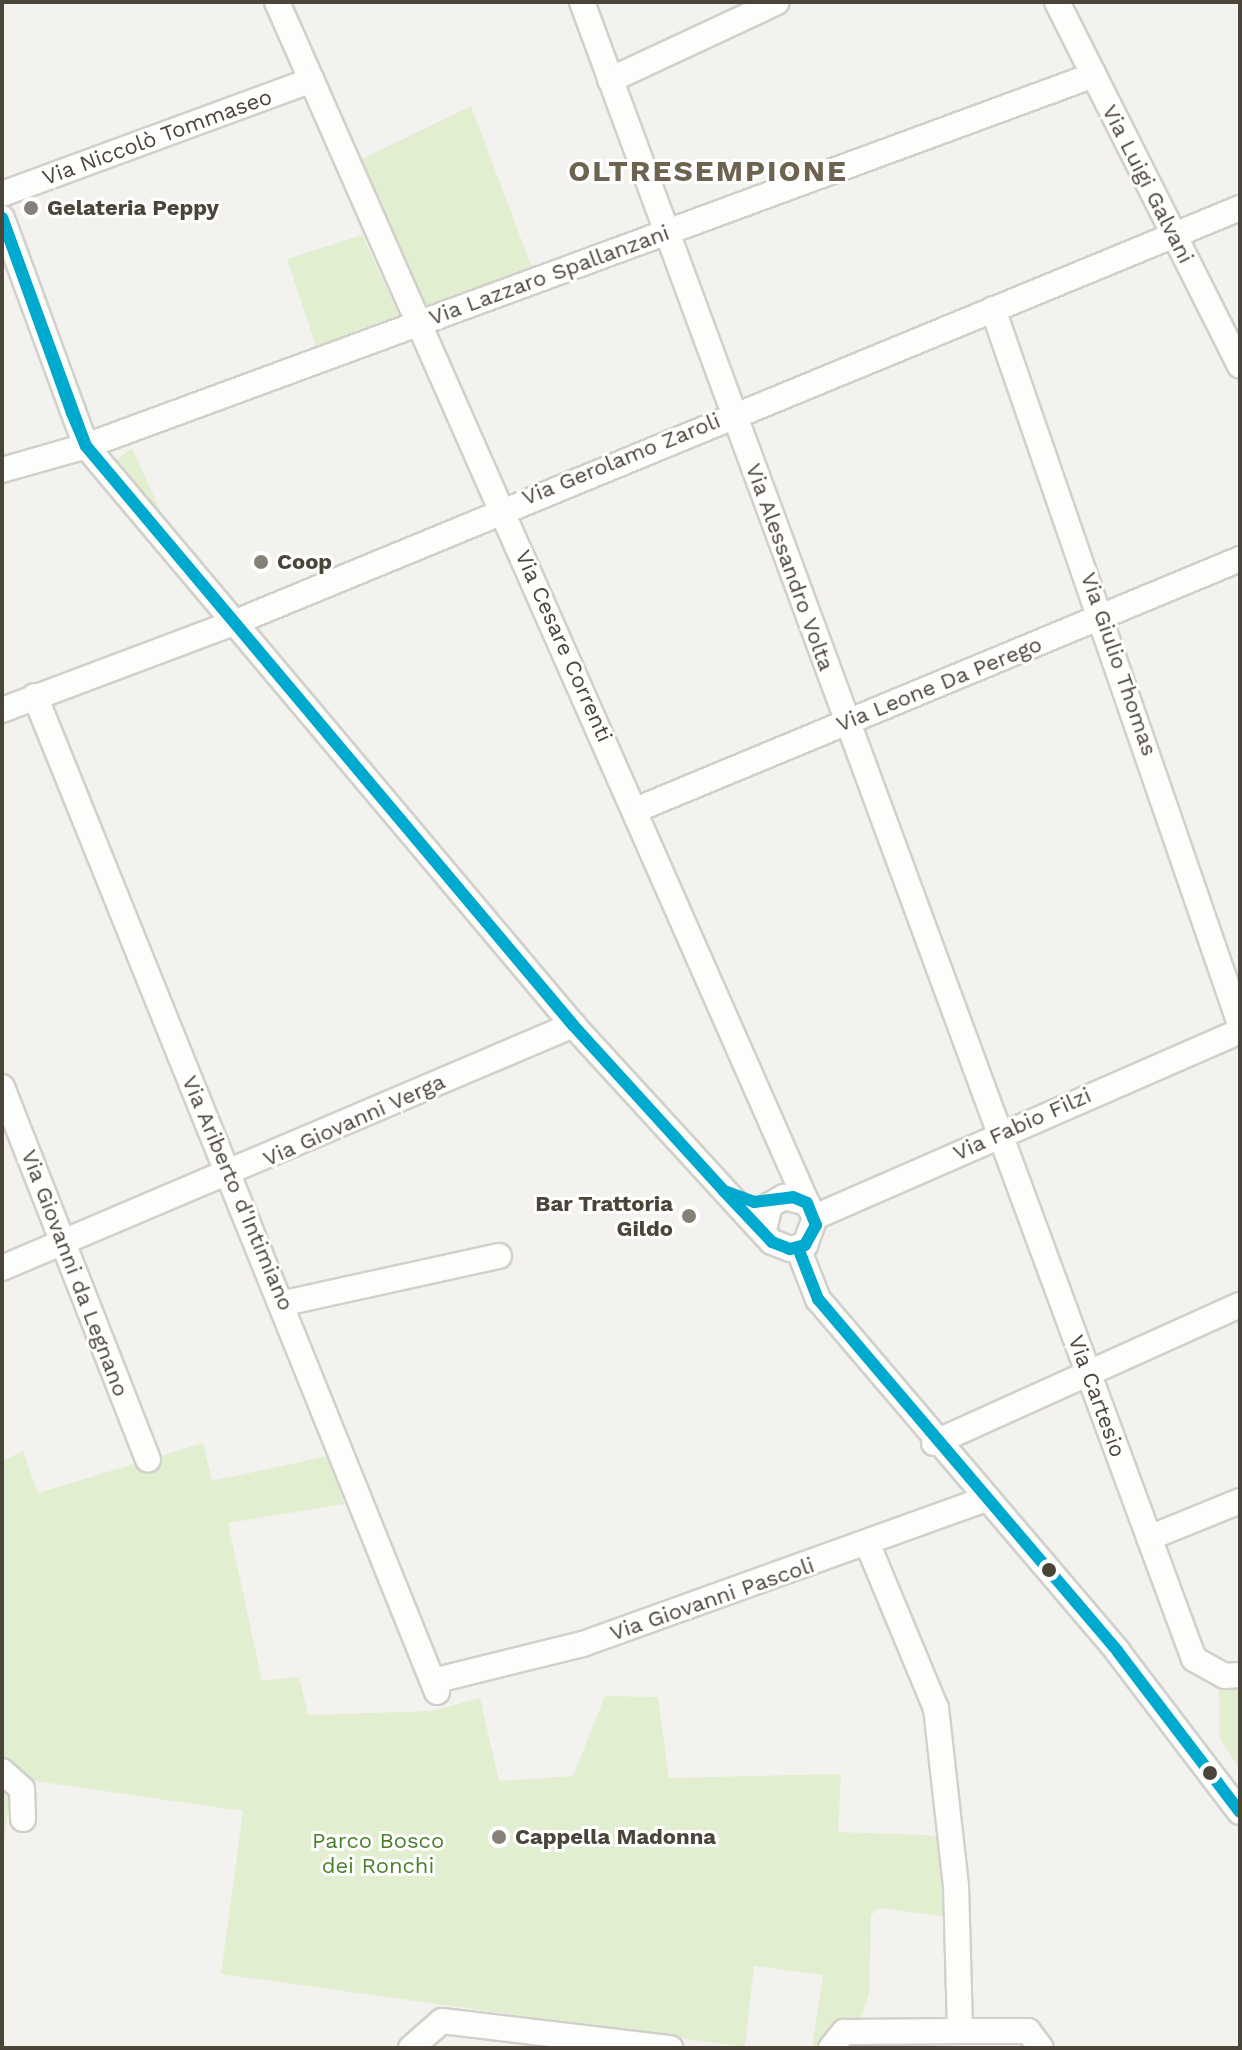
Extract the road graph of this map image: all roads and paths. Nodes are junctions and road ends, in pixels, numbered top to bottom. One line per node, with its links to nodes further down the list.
1 (277, 2): 6 (street, Via Cesare Correnti)
2 (582, 2): 7 (street, Via Alessandro Volta)
3 (777, 2): 7 (street)
4 (1057, 2): 5 (street, Via Luigi Galvani)
5 (1094, 75): 11 (street, Via Lazzaro Spallanzani); 12 (street, Via Luigi Galvani)
6 (312, 80): 8 (street, Via Niccolò Tommaseo); 14 (street, Via Cesare Correnti)
7 (610, 80): 11 (street, Via Alessandro Volta)
8 (2, 194)
9 (1240, 208): 12 (street, Via Gerolamo Zaroli)
10 (2, 218): 17 (street)
11 (667, 233): 14 (street, Via Lazzaro Spallanzani); 16 (street, Via Alessandro Volta)
12 (1175, 237): 13 (street, Via Gerolamo Zaroli); 15 (street, Via Luigi Galvani)
13 (993, 309): 16 (street, Via Gerolamo Zaroli); 21 (street, Via Giulio Thomas)
14 (419, 321): 17 (street, Via Lazzaro Spallanzani); 19 (street, Via Cesare Correnti)
15 (1240, 366)
16 (733, 413): 19 (street, Via Gerolamo Zaroli); 25 (street, Via Alessandro Volta)
17 (86, 446): 18 (street, Via Lazzaro Spallanzani); 22 (street)
18 (2, 470)
19 (502, 508): 22 (street, Via Gerolamo Zaroli); 26 (street, Via Cesare Correnti)
20 (1240, 559): 21 (street, Via Leone Da Perego)
21 (1104, 618): 25 (street, Via Leone Da Perego); 28 (street, Via Giulio Thomas)
22 (236, 622): 23 (street, Via Gerolamo Zaroli); 27 (street)
23 (35, 696): 24 (street, Via Gerolamo Zaroli); 31 (street, Via Ariberto d'Intimiano)
24 (2, 710)
25 (847, 721): 26 (street, Via Leone Da Perego); 30 (street, Via Alessandro Volta)
26 (638, 809): 34 (street, Via Cesare Correnti)
27 (573, 1025): 31 (street, Via Giovanni Verga); 32 (street)
28 (1237, 1031): 30 (street, Via Fabio Filzi)
29 (2, 1087): 36 (street, Via Giovanni da Legnano)
30 (1002, 1131): 34 (street, Via Fabio Filzi); 42 (street, Via Cartesio)
31 (229, 1175): 36 (street, Via Giovanni Verga); 40 (street, Via Ariberto d'Intimiano)
32 (724, 1191): 33 (street); 35 (street)
33 (777, 1200): 34 (street); 35 (street)
34 (811, 1210): 37 (street)
35 (764, 1229): 37 (street)
36 (63, 1243): 39 (street, Via Giovanni Verga); 44 (street, Via Giovanni da Legnano)
37 (798, 1248): 43 (street)
38 (499, 1256): 40 (street)
39 (2, 1268)
40 (285, 1303): 50 (street, Via Ariberto d'Intimiano)
41 (1240, 1305): 42 (street)
42 (1088, 1373): 43 (street); 47 (street, Via Cartesio)
43 (934, 1443): 45 (street)
44 (148, 1459)
45 (984, 1500): 48 (street, Via Giovanni Pascoli); 52 (street)
46 (1240, 1501): 47 (street)
47 (1149, 1538): 49 (street, Via Cartesio)
48 (868, 1545): 50 (street, Via Giovanni Pascoli); 54 (street)
49 (1240, 1675)
50 (435, 1687)
51 (2, 1771): 53 (street)
52 (1240, 1812)
53 (23, 1819)
54 (960, 2031): 57 (street); 58 (street)
55 (411, 2048): 56 (street)
56 (670, 2048)
57 (831, 2048)
58 (1041, 2048)

